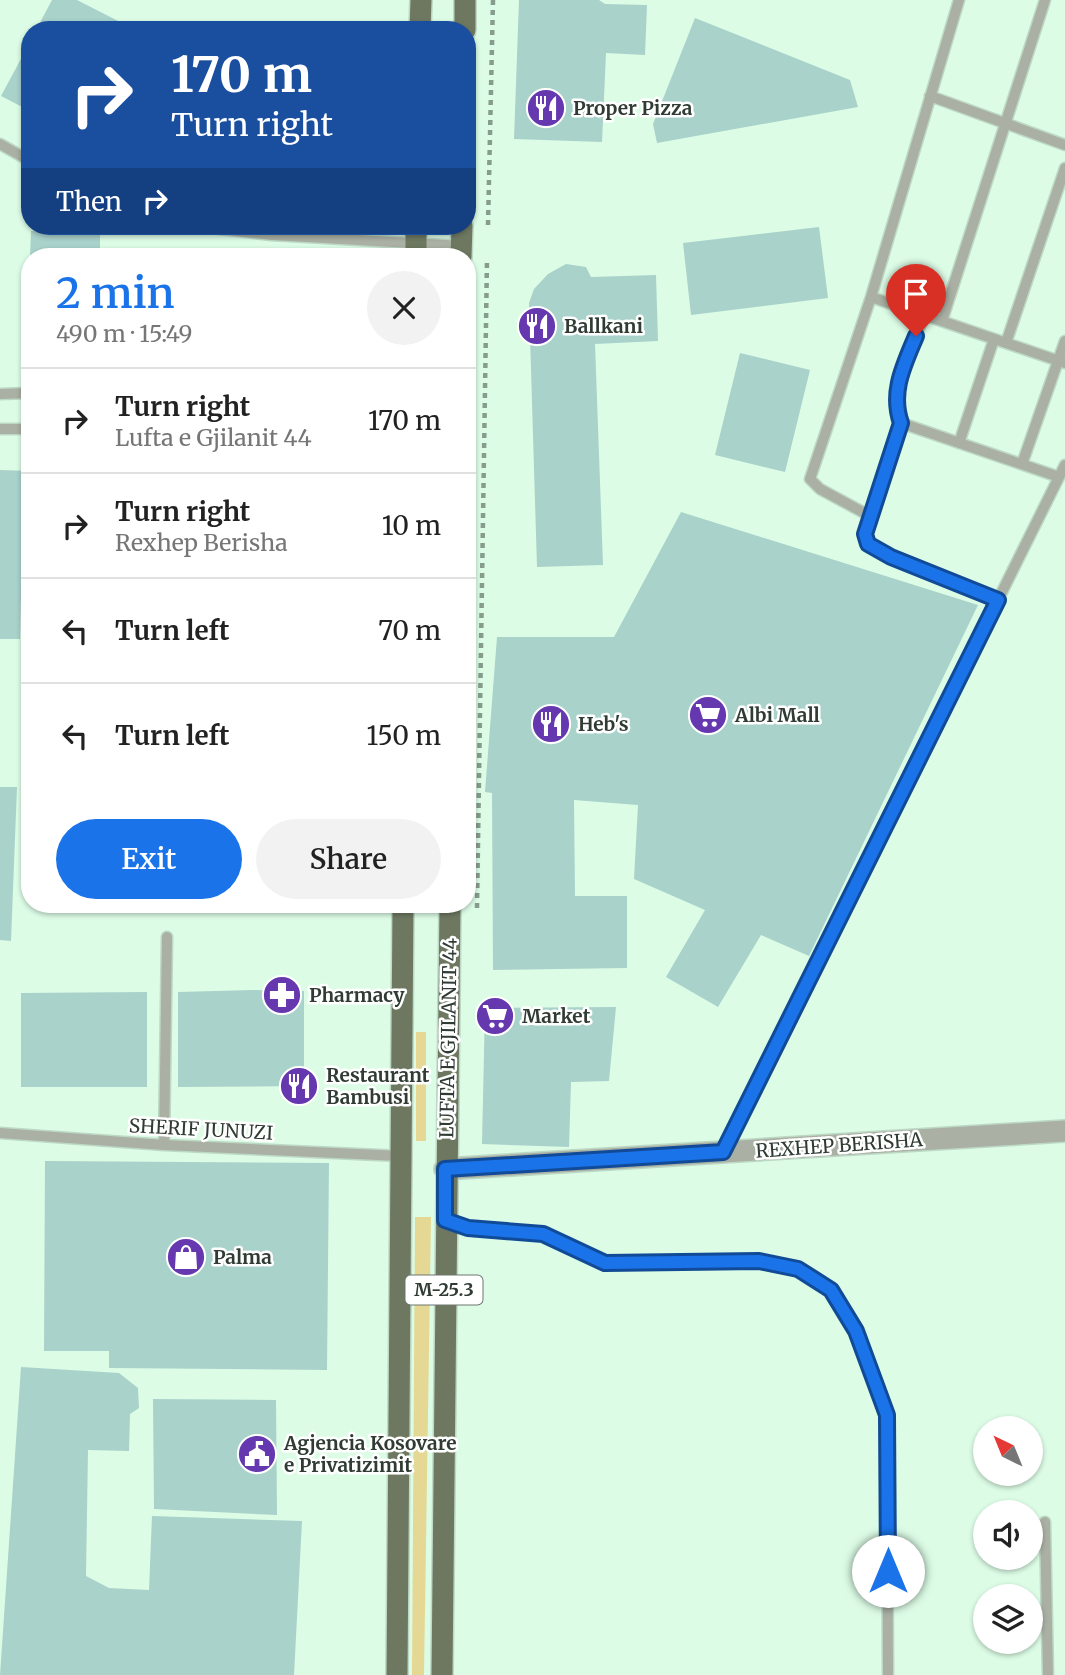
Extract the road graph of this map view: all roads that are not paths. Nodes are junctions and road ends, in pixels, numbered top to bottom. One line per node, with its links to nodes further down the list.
1 (421, 0): 5 (main road)
2 (465, 0): 6 (main road)
3 (959, 0): 7 (lane)
4 (1045, 0): 8 (lane)
5 (420, 21)
6 (465, 21)
7 (930, 96): 8 (lane); 16 (lane)
8 (1006, 123): 10 (lane); 18 (lane)
9 (0, 144): 11 (lane)
10 (1065, 145)
11 (21, 156)
12 (1065, 168): 21 (lane)
13 (272, 235): 14 (lane)
14 (416, 242): 15 (lane)
15 (462, 243)
16 (871, 297): 17 (lane); 32 (lane)
17 (925, 315): 18 (lane); 25 (lane)
18 (942, 321): 19 (lane)
19 (994, 339): 21 (lane); 28 (lane)
20 (1065, 341): 22 (lane)
21 (1006, 343): 22 (lane)
22 (1061, 362): 29 (lane)
23 (21, 393): 24 (lane)
24 (0, 394)
25 (901, 423): 28 (lane); 32 (lane)
26 (0, 429): 27 (lane)
27 (21, 429)
28 (959, 443): 29 (lane)
29 (1022, 464): 31 (lane)
30 (1065, 465): 31 (lane)
31 (1059, 477): 33 (lane)
32 (870, 516): 33 (lane)
33 (998, 600): 40 (lane)
34 (403, 913): 41 (main road, M-25.3)
35 (450, 913): 42 (main road, LUFTA E GJILANIT 44 / M-25.3)
36 (167, 937): 39 (lane)
37 (1065, 1131): 40 (street, REXHEP BERISHA)
38 (0, 1133): 39 (lane, SHERIF JUNUZI)
39 (164, 1146): 41 (lane, SHERIF JUNUZI)
40 (723, 1152): 42 (street, REXHEP BERISHA)
41 (400, 1156): 45 (main road, M-25.3)
42 (445, 1169): 43 (main road, LUFTA E GJILANIT 44 / M-25.3)
43 (445, 1220): 46 (main road, LUFTA E GJILANIT 44 / M-25.3); 47 (lane)
44 (1045, 1522): 48 (lane)
45 (397, 1675)
46 (442, 1675)
47 (888, 1675)
48 (1048, 1675)

